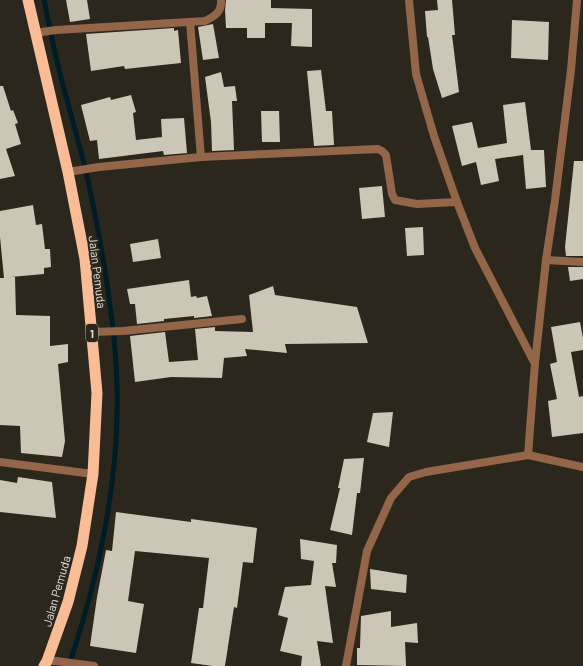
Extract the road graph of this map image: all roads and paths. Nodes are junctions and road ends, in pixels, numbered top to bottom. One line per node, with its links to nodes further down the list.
1 (28, 0): 6 (highway, Jalan Pemuda / 1)
2 (221, 0): 5 (street)
3 (409, 0): 9 (street)
4 (577, 0): 10 (street)
5 (190, 22): 6 (street); 7 (street)
6 (38, 32): 8 (highway, Jalan Pemuda / 1)
7 (201, 158): 8 (street); 9 (street)
8 (73, 171): 13 (highway, Jalan Pemuda / 1)
9 (457, 202): 14 (street)
10 (546, 260): 11 (street); 14 (street)
11 (583, 262)
12 (242, 319): 13 (street)
13 (96, 331): 18 (highway, Jalan Pemuda / 1)
14 (535, 363): 15 (street)
15 (528, 455): 17 (street); 21 (street)
16 (0, 462): 18 (street)
17 (583, 467)
18 (93, 474): 19 (highway, Jalan Pemuda / 1)
19 (49, 663): 20 (street)
20 (94, 666)
21 (346, 666)

